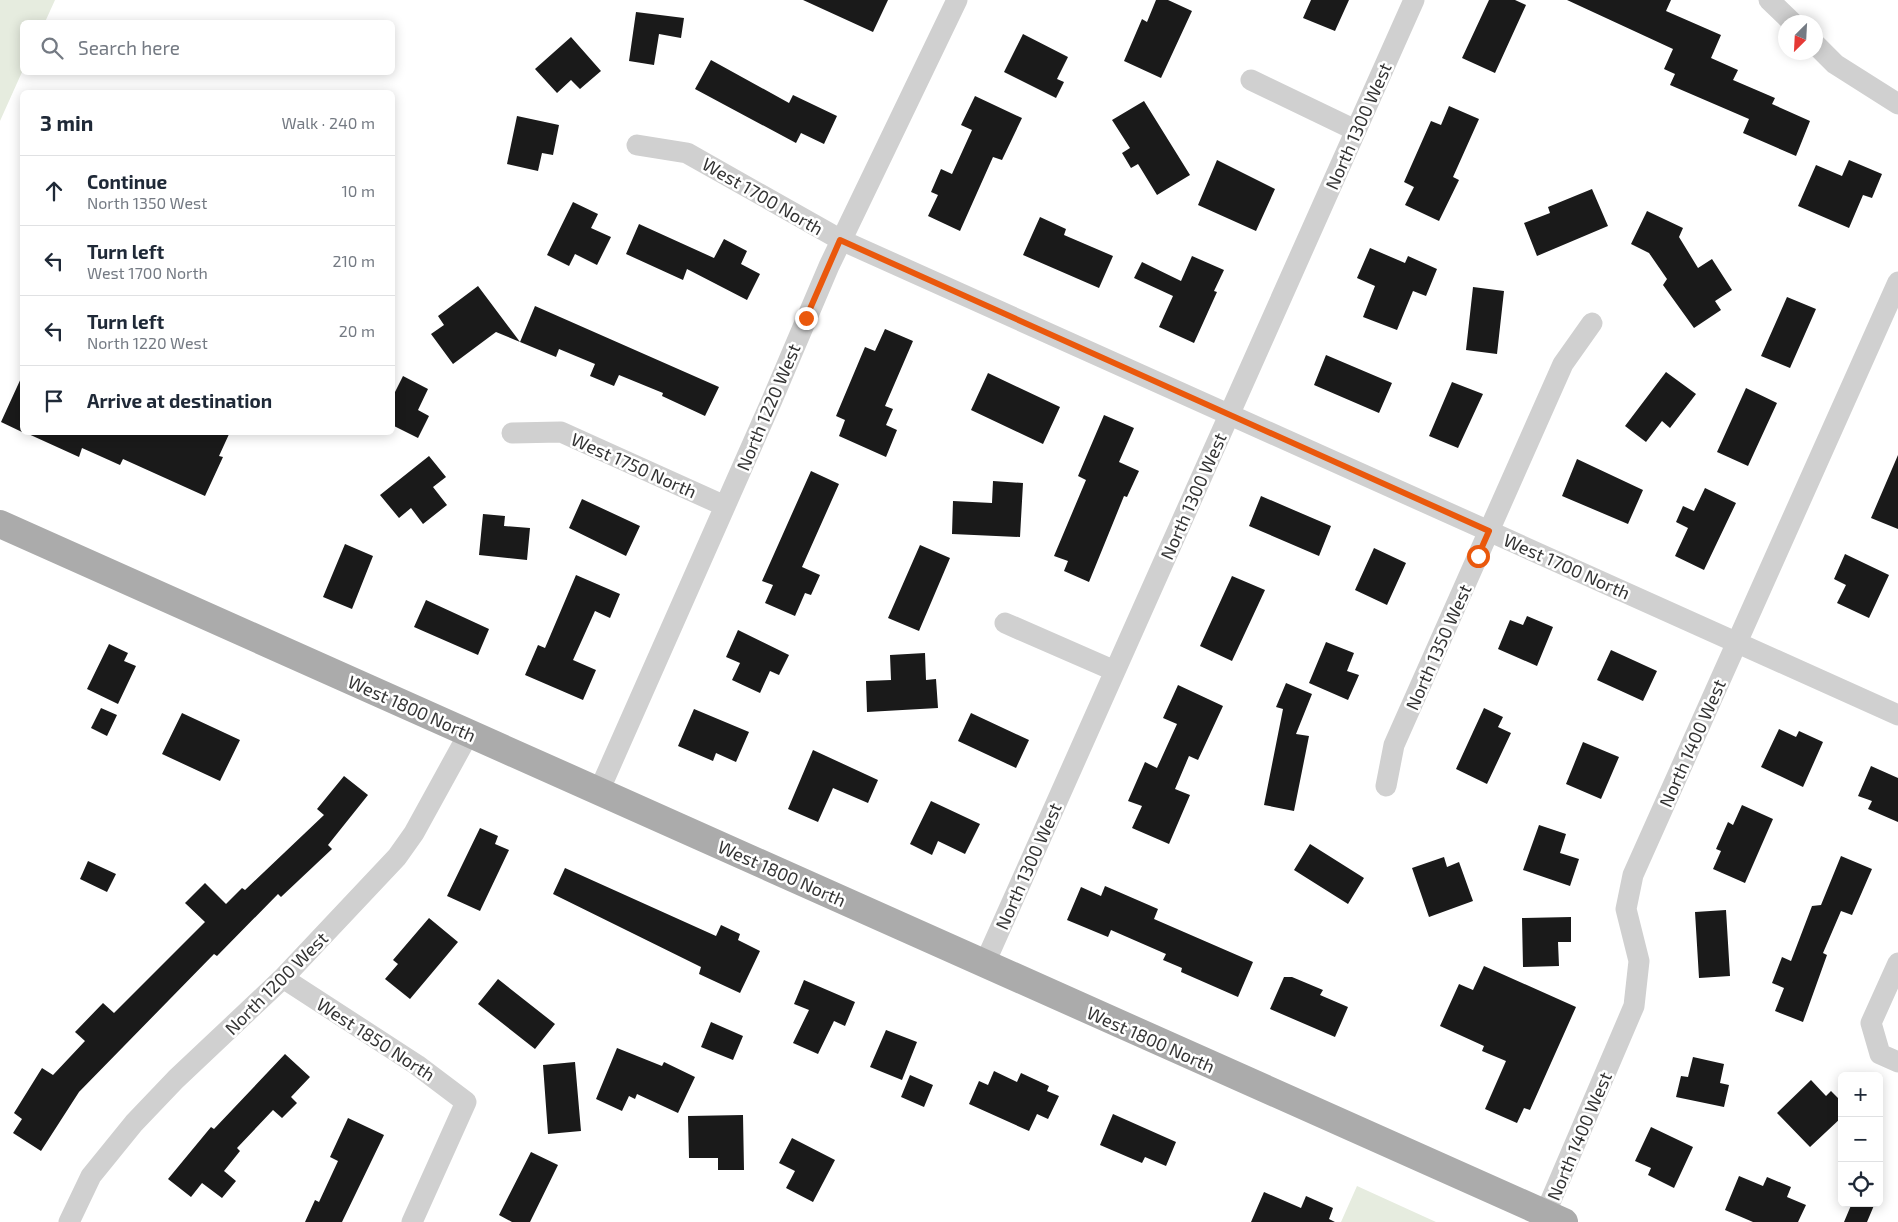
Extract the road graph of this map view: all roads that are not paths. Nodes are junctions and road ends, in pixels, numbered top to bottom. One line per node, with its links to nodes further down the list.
1 (957, 0): 10 (street, North 1220 West)
2 (1414, 0): 8 (street, North 1300 West)
3 (1769, 0): 4 (street)
4 (1785, 15)
5 (1823, 52): 7 (street)
6 (1250, 80): 8 (street)
7 (1898, 104)
8 (1355, 130): 13 (street, North 1300 West)
9 (637, 145): 10 (street, West 1700 North)
10 (840, 240): 13 (street, West 1700 North); 15 (street, North 1220 West)
11 (1898, 282): 19 (street, North 1400 West)
12 (1592, 323): 17 (street, North 1350 West)
13 (1230, 415): 17 (street, West 1700 North); 20 (street, North 1300 West)
14 (512, 433): 15 (street, West 1750 North)
15 (726, 506): 24 (street, North 1220 West)
16 (0, 524): 22 (main road, West 1800 North)
17 (1489, 531): 19 (street, West 1700 North); 23 (street, North 1350 West)
18 (1005, 622): 20 (street)
19 (1737, 643): 21 (street, West 1700 North); 29 (street, North 1400 West)
20 (1115, 671): 26 (street, North 1300 West)
21 (1898, 715)
22 (470, 733): 24 (main road, West 1800 North); 27 (street, North 1200 West)
23 (1386, 786)
24 (599, 791): 26 (main road, West 1800 North)
25 (1898, 963): 28 (street)
26 (984, 965): 29 (main road, West 1800 North)
27 (283, 978): 30 (street, North 1200 West); 31 (street, West 1850 North)
28 (1898, 1062)
29 (1555, 1218)
30 (69, 1222)
31 (412, 1222)

